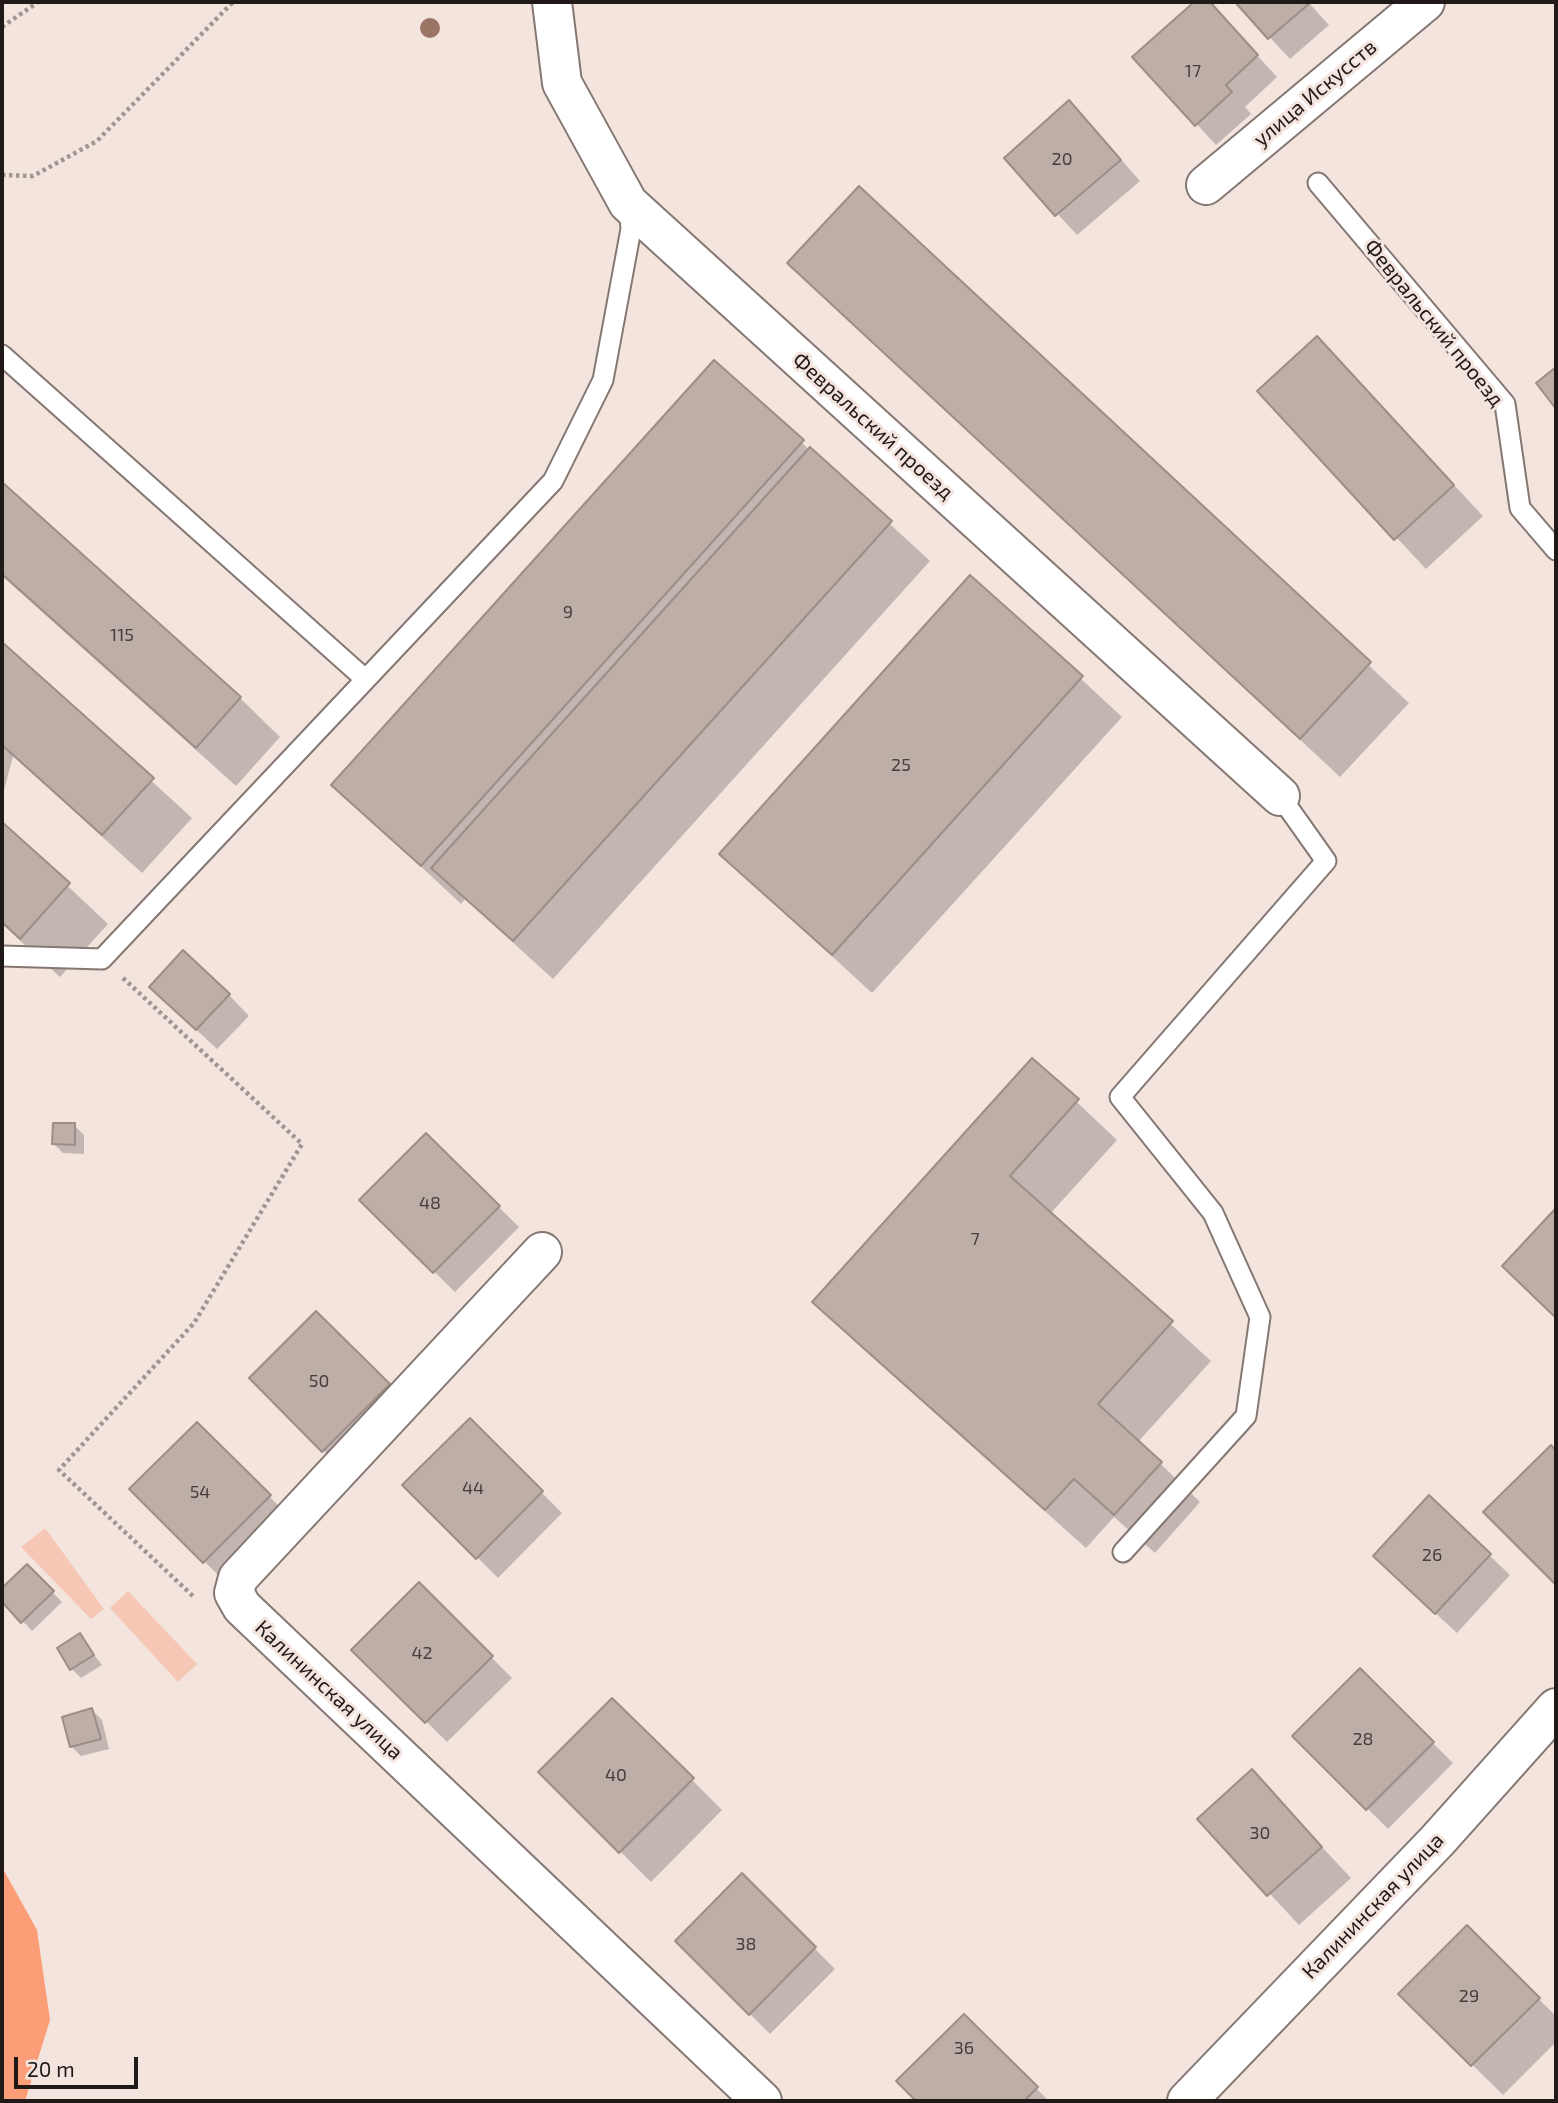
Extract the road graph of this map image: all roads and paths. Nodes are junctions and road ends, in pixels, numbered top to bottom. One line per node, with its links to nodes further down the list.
1 (38, 2): 5 (path)
2 (233, 2): 6 (path)
3 (552, 2): 9 (street, Февральский проезд)
4 (1425, 2): 8 (street, улица Искусств)
5 (2, 27)
6 (2, 175)
7 (1318, 183): 11 (lane, Февральский проезд)
8 (1206, 185)
9 (628, 203): 12 (lane); 13 (street, Февральский проезд)
10 (2, 355): 12 (lane)
11 (1556, 550)
12 (364, 678): 15 (lane)
13 (1280, 796): 17 (lane)
14 (2, 956): 15 (lane)
15 (102, 959): 18 (path)
16 (542, 1252): 20 (street, Калининская улица)
17 (1123, 1552)
18 (201, 1603)
19 (1556, 1708): 21 (street, Калининская улица)
20 (762, 2101)
21 (1187, 2101)

